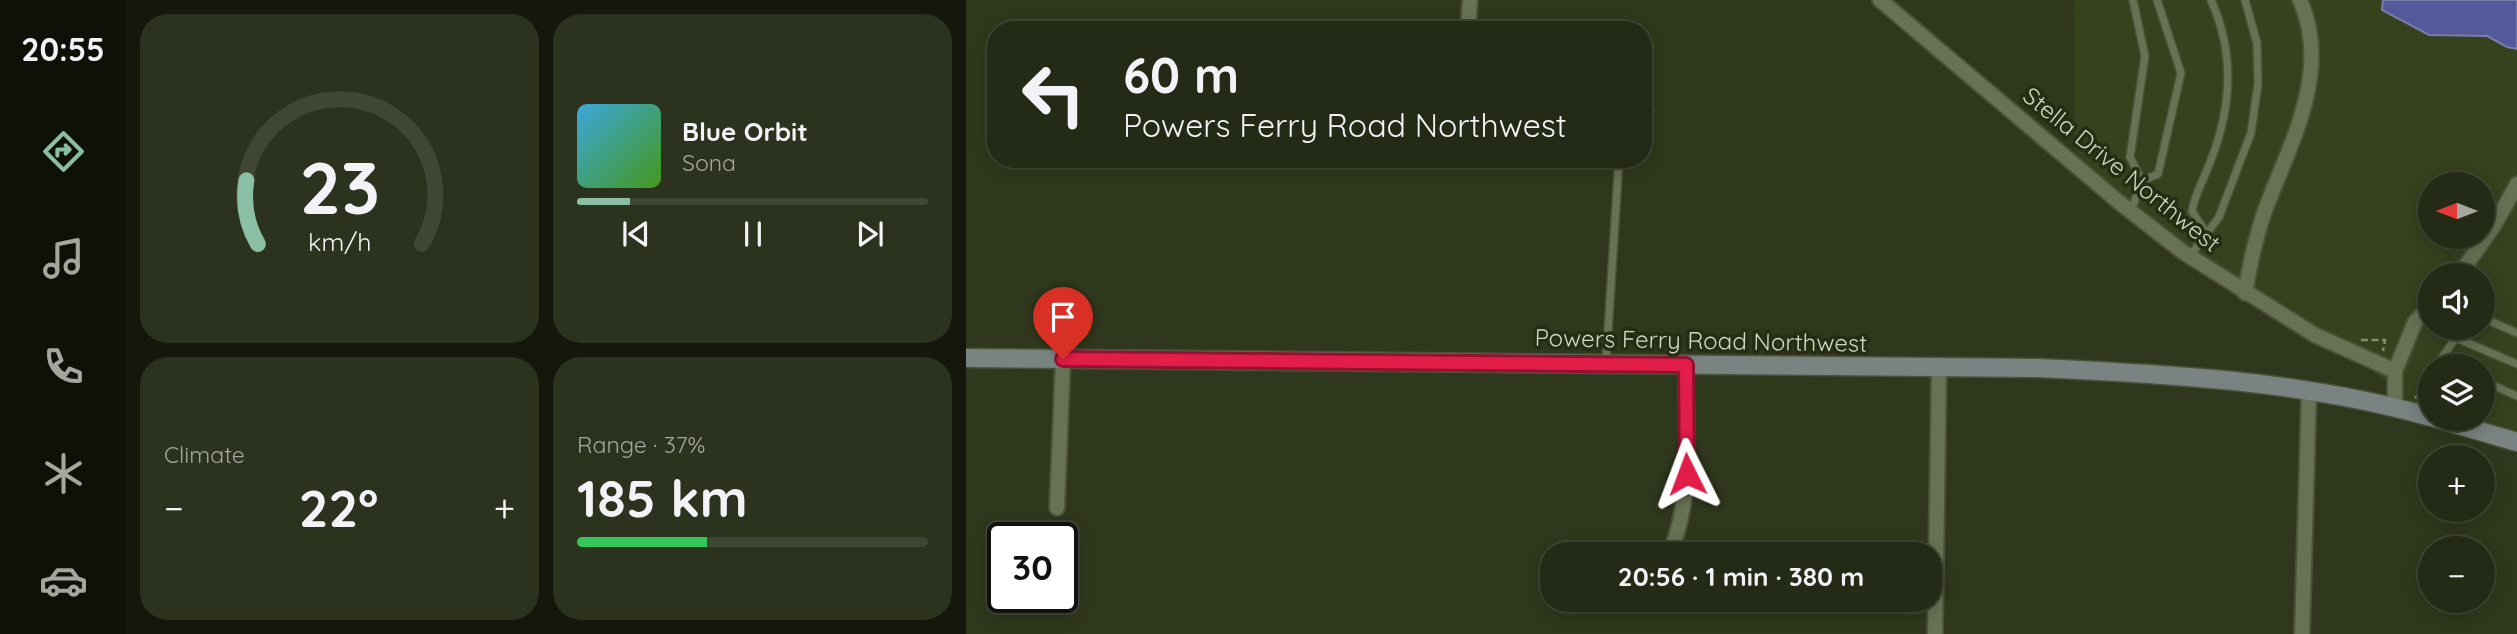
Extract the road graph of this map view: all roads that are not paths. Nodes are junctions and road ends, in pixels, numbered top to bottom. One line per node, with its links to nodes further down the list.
1 (1470, 0): 8 (street)
2 (1880, 0): 12 (street, Stella Drive Northwest)
3 (2133, 0): 10 (lane)
4 (2157, 0): 10 (lane)
5 (2211, 0): 13 (lane)
6 (2245, 0): 13 (lane)
7 (2300, 0): 16 (street)
8 (1469, 21)
9 (1618, 168): 23 (lane)
10 (2142, 181): 12 (lane)
11 (2517, 184): 15 (street)
12 (2130, 211): 14 (street, Stella Drive Northwest)
13 (2206, 233): 14 (lane)
14 (2190, 256): 16 (street, Stella Drive Northwest)
15 (2467, 263)
16 (2245, 293): 27 (street, Stella Drive Northwest)
17 (2418, 319): 27 (street)
18 (2495, 323): 19 (lane)
19 (2517, 333)
20 (2461, 340): 25 (lane)
21 (966, 358): 22 (street, Powers Ferry Road Northwest)
22 (1063, 359): 23 (street, Powers Ferry Road Northwest); 35 (street)
23 (1606, 364): 24 (street, Powers Ferry Road Northwest)
24 (1686, 365): 26 (street, Powers Ferry Road Northwest); 36 (street)
25 (2517, 365)
26 (1939, 367): 29 (street, Powers Ferry Road Northwest); 37 (street)
27 (2395, 370): 31 (street)
28 (2495, 387): 30 (lane)
29 (2309, 391): 31 (street, Powers Ferry Road Northwest); 38 (street)
30 (2517, 396)
31 (2395, 407): 32 (street, Powers Ferry Road Northwest)
32 (2418, 414)
33 (2478, 431): 34 (street, Powers Ferry Road Northwest)
34 (2517, 442)
35 (1057, 508)
36 (1674, 542)
37 (1935, 634)
38 (2302, 634)

